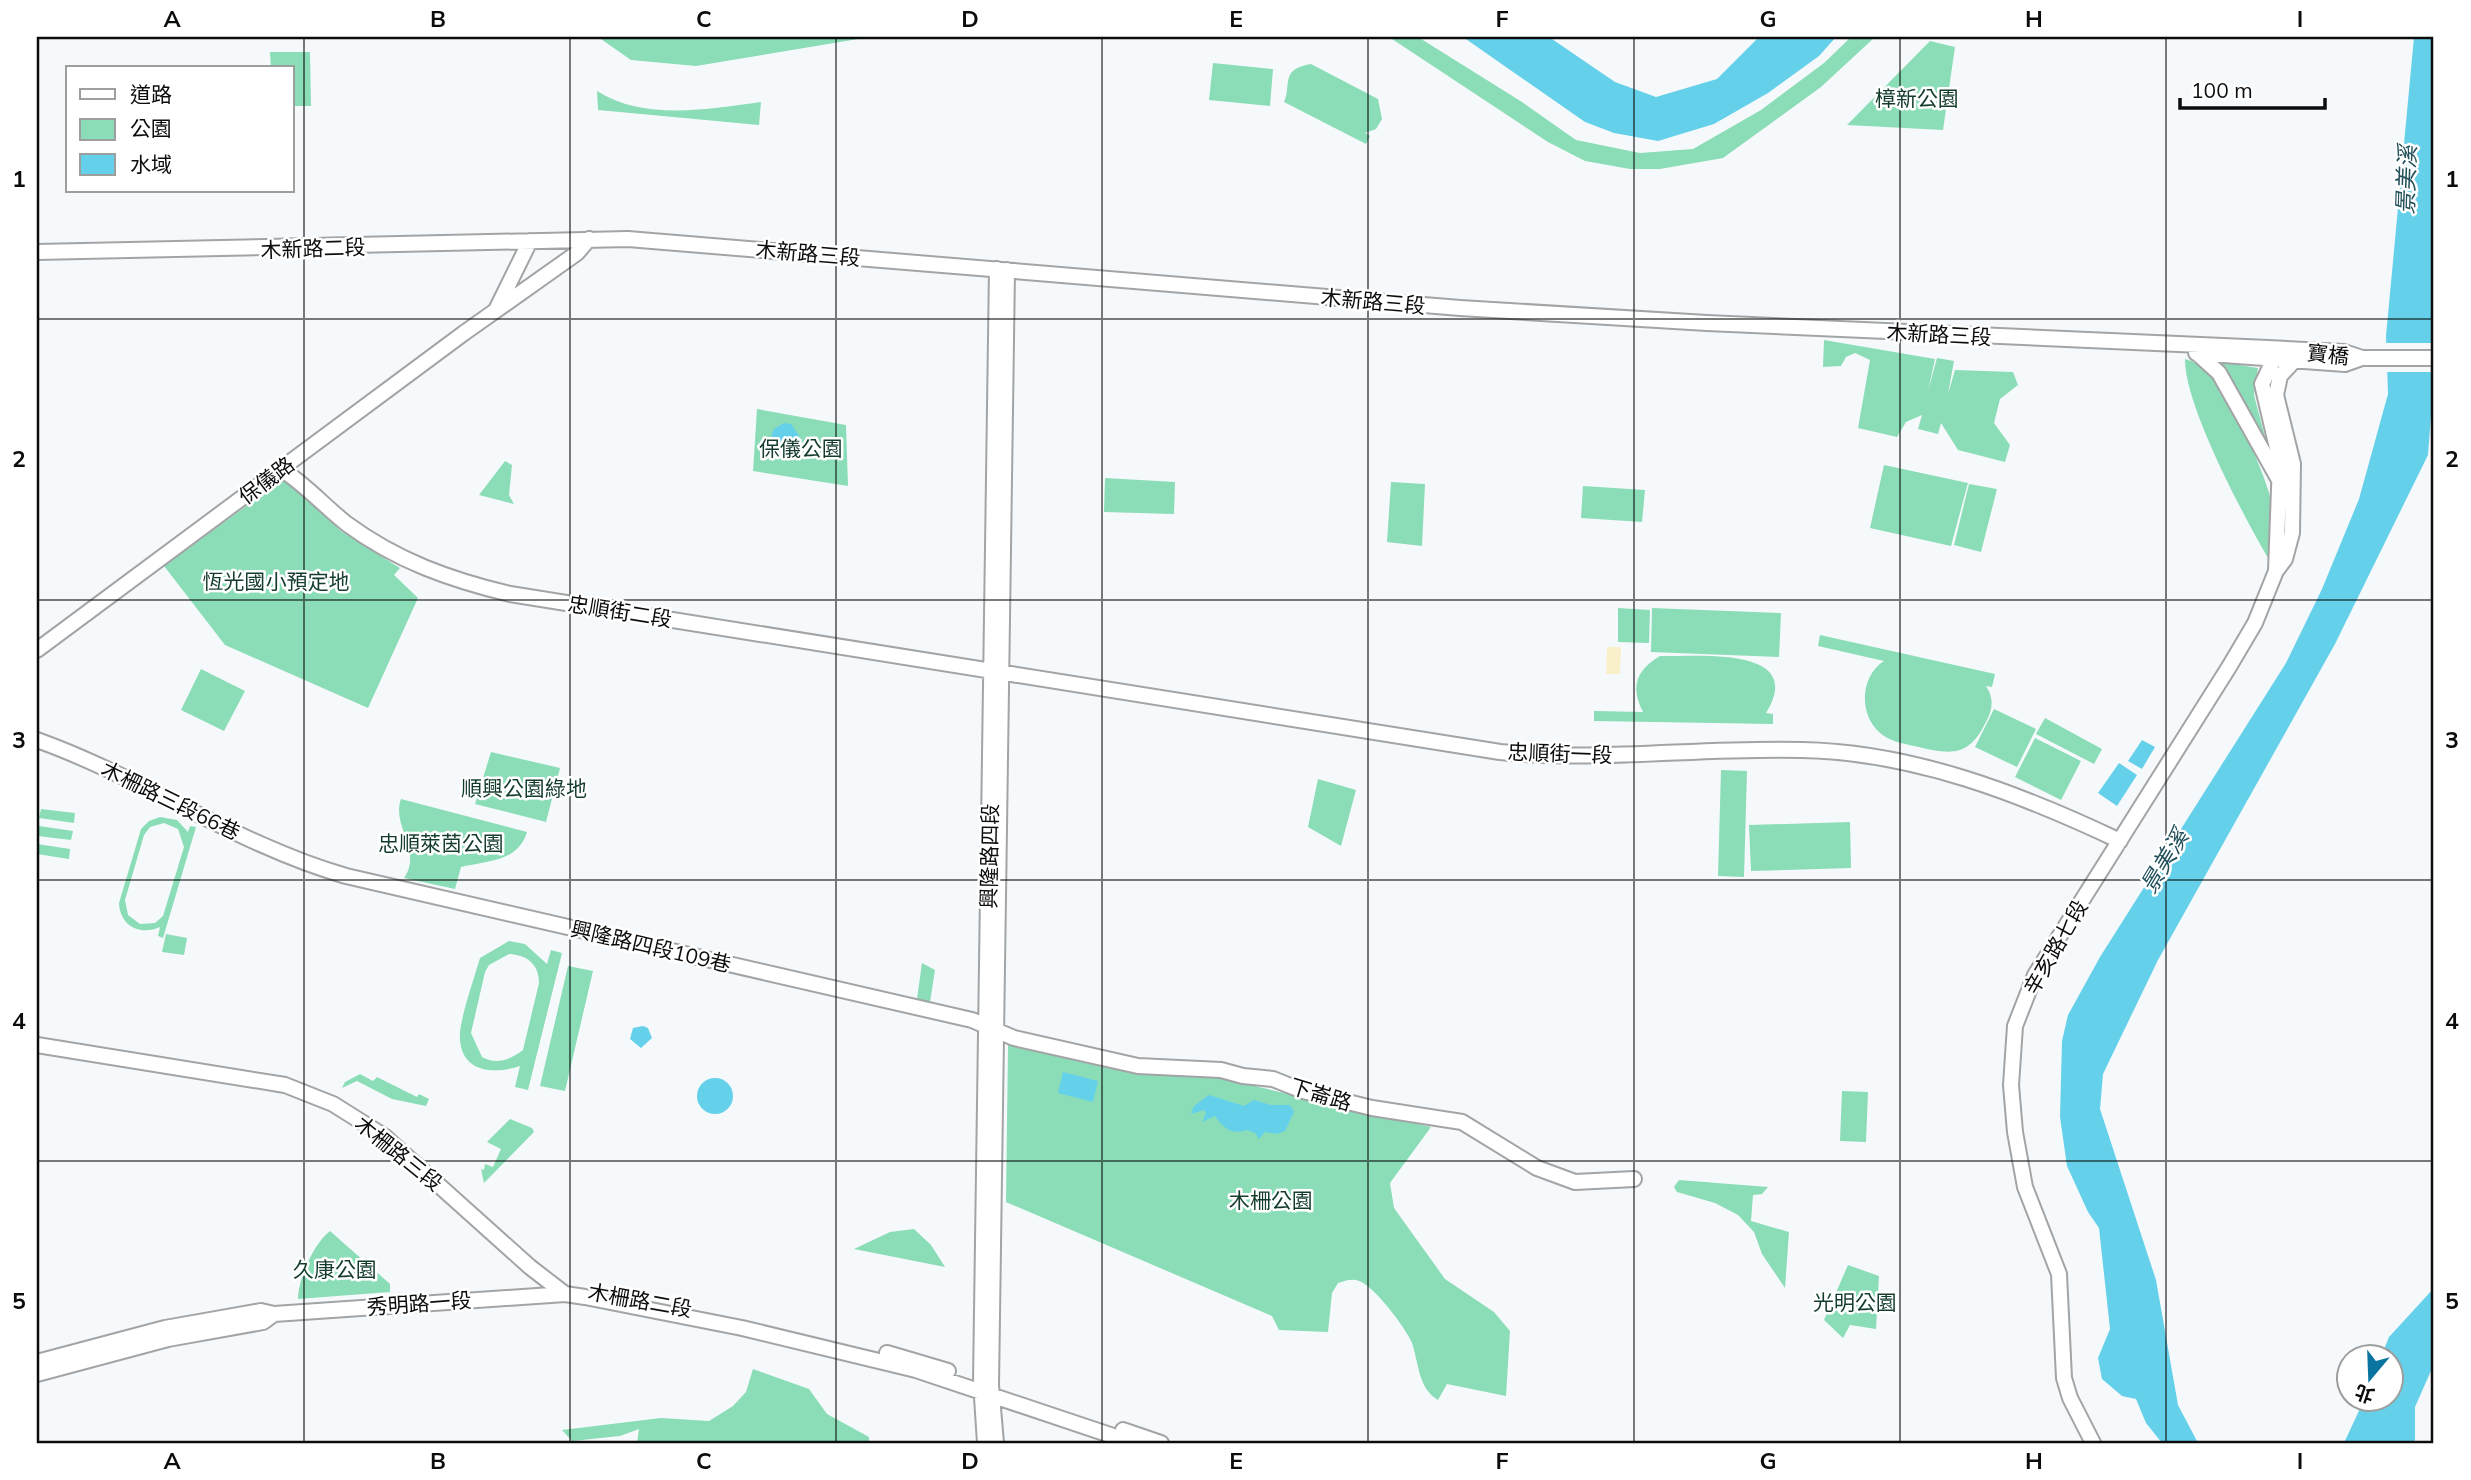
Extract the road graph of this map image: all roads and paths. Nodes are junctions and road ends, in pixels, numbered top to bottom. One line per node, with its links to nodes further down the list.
1 (589, 239): 2 (main road, 木新路二段); 4 (main road, 木新路三段); 5 (main road, 保儀路)
2 (530, 241): 3 (main road, 木新路二段); 5 (main road)
3 (37, 252)
4 (1002, 270): 6 (main road, 木新路三段); 14 (main road, 興隆路四段)
5 (496, 311): 10 (main road, 保儀路)
6 (2158, 344): 7 (main road, 木新路三段); 8 (main road, 木新路三段)
7 (2197, 353): 8 (main road, 木新路三段); 11 (main road)
8 (2284, 356): 9 (main road, 寶橋); 11 (main road); 12 (main road, 辛亥路七段)
9 (2434, 358)
10 (281, 469): 13 (main road, 保儀路); 14 (main road, 忠順街二段)
11 (2281, 483): 12 (main road)
12 (2276, 571): 16 (main road, 辛亥路七段)
13 (37, 650)
14 (996, 671): 16 (main road, 忠順街一段); 18 (main road, 興隆路四段)
15 (37, 740): 17 (main road, 木柵路三段66巷)
16 (2120, 841): 30 (main road, 辛亥路七段)
17 (305, 863): 18 (main road, 興隆路四段109巷)
18 (991, 1028): 20 (main road, 下崙路); 25 (main road, 興隆路四段)
19 (37, 1045): 21 (main road, 木柵路三段)
20 (1634, 1179)
21 (565, 1294): 22 (main road, 秀明路一段); 25 (main road, 木柵路二段)
22 (274, 1314): 23 (main road, 秀明路一段); 24 (main road, 秀明路一段)
23 (37, 1362)
24 (37, 1374)
25 (987, 1389): 26 (main road, 興隆路四段); 27 (main road, 興隆路四段); 28 (main road, 木柵路二段); 29 (main road, 木柵路二段)
26 (985, 1443)
27 (996, 1443)
28 (1134, 1443)
29 (1161, 1443)
30 (2093, 1443)

